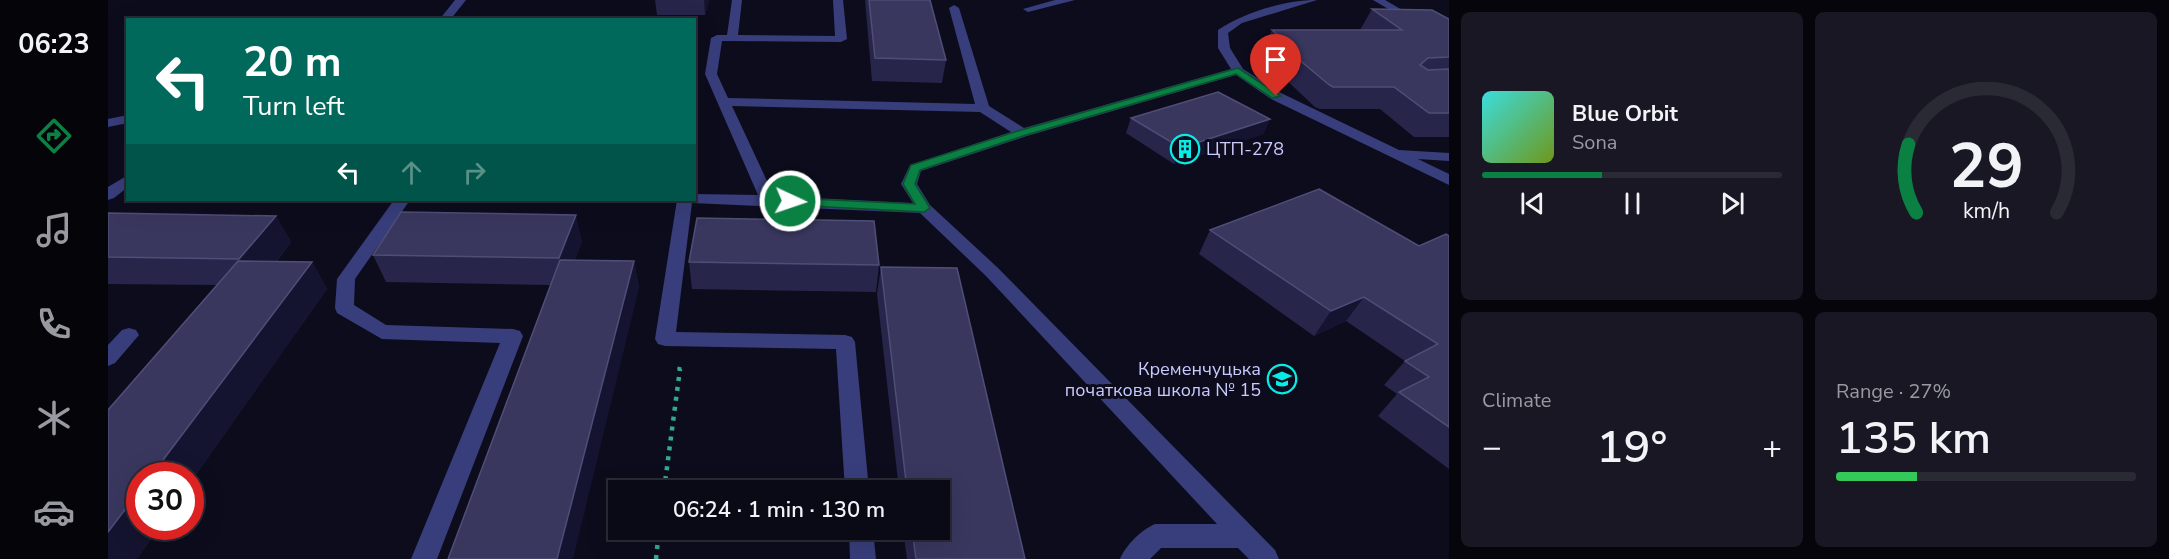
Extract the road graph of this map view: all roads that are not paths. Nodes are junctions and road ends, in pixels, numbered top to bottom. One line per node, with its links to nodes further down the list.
1 (460, 0): 9 (street)
2 (737, 0): 10 (street)
3 (838, 0): 10 (street)
4 (1070, 0): 8 (street)
5 (1312, 0): 12 (street)
6 (1378, 0): 11 (street)
7 (954, 8): 14 (street)
8 (1028, 9)
9 (446, 18)
10 (732, 38): 13 (street)
11 (1449, 42)
12 (1238, 71): 17 (street); 18 (street)
13 (724, 102): 14 (street); 24 (street)
14 (983, 108): 17 (street)
15 (126, 119): 16 (street)
16 (108, 123)
17 (1022, 133): 27 (street)
18 (1394, 153): 19 (street); 20 (street)
19 (1449, 157)
20 (1449, 180)
21 (126, 181): 22 (street)
22 (108, 195)
23 (696, 199): 24 (street)
24 (768, 200): 27 (street)
25 (401, 201): 33 (street)
26 (685, 201): 30 (street)
27 (924, 208): 31 (street)
28 (129, 335): 29 (street)
29 (108, 358)
30 (857, 480)
31 (1244, 536): 35 (street); 36 (street)
32 (862, 540): 34 (street)
33 (424, 559)
34 (863, 559)
35 (1133, 559)
36 (1266, 559)

